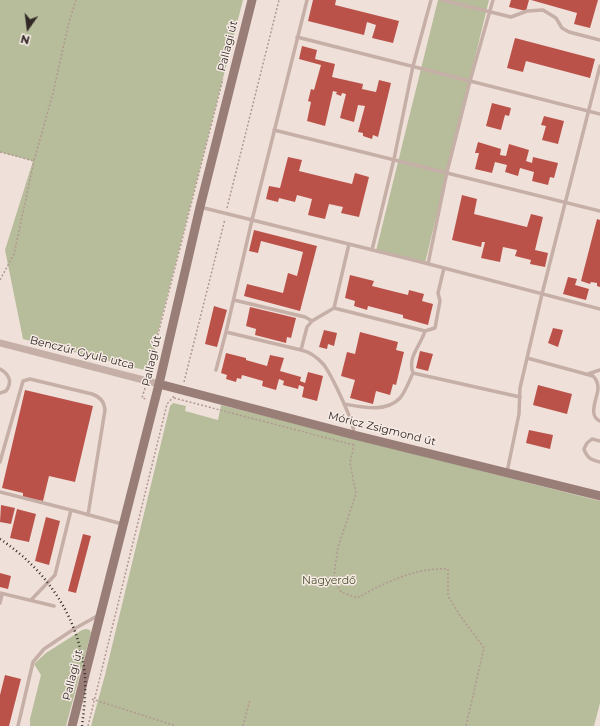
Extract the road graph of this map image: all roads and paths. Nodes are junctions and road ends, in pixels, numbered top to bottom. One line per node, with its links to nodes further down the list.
1 (76, 0): 20 (path)
2 (252, 0): 23 (street, Pallagi út)
3 (279, 0): 25 (path)
4 (307, 0): 9 (lane)
5 (430, 0): 11 (lane)
6 (442, 0): 8 (lane)
7 (493, 0): 8 (lane)
8 (491, 12): 10 (lane); 14 (lane)
9 (298, 37): 11 (lane); 17 (lane)
10 (600, 40)
11 (413, 66): 14 (lane); 19 (lane)
12 (600, 66): 15 (lane)
13 (223, 77): 45 (path)
14 (470, 81): 15 (lane); 21 (lane)
15 (589, 111): 16 (lane); 22 (lane)
16 (600, 114)
17 (274, 130): 19 (lane); 26 (lane)
18 (0, 152): 20 (path)
19 (394, 159): 21 (lane); 28 (lane)
20 (34, 161): 31 (path)
21 (447, 172): 22 (lane); 29 (lane)
22 (566, 203): 24 (lane); 32 (lane)
23 (200, 207): 25 (lane); 48 (street, Pallagi út)
24 (600, 211)
25 (226, 214): 26 (lane); 51 (path)
26 (252, 220): 27 (lane); 33 (lane)
27 (349, 244): 28 (lane); 34 (lane)
28 (372, 250): 29 (lane)
29 (428, 264): 30 (lane)
30 (444, 268): 32 (lane); 37 (lane)
31 (0, 280)
32 (542, 294): 35 (lane); 41 (lane)
33 (234, 300): 36 (lane); 38 (lane)
34 (334, 308): 36 (lane); 37 (lane)
35 (600, 309)
36 (312, 321): 40 (lane)
37 (425, 331): 46 (lane)
38 (226, 332): 40 (lane); 43 (lane)
39 (0, 343): 48 (street, Benczúr Gyula utca)
40 (301, 350): 53 (lane)
41 (527, 358): 47 (lane); 52 (lane)
42 (0, 369): 50 (lane)
43 (216, 370)
44 (600, 370): 47 (lane)
45 (148, 371)
46 (413, 373): 52 (lane); 53 (lane)
47 (588, 374): 49 (lane)
48 (158, 384): 51 (street, Móricz Zsigmond út); 64 (street, Pallagi út)
49 (599, 387): 54 (lane)
50 (0, 393)
51 (175, 393): 55 (street, Móricz Zsigmond út); 70 (path); 77 (path)
52 (520, 397): 59 (lane)
53 (344, 404): 55 (lane)
54 (600, 421)
55 (354, 435): 59 (street, Móricz Zsigmond út)
56 (600, 441): 58 (lane)
57 (0, 462): 63 (lane)
58 (600, 462)
59 (507, 472): 61 (street, Móricz Zsigmond út)
60 (0, 492): 62 (lane)
61 (600, 496)
62 (71, 510): 63 (lane); 66 (lane)
63 (88, 515): 64 (lane)
64 (123, 524): 69 (street, Pallagi út)
65 (1, 593): 66 (lane); 67 (lane)
66 (31, 600): 68 (lane)
67 (0, 603)
68 (54, 606)
69 (100, 615): 72 (lane); 73 (street, Pallagi út)
70 (94, 699): 74 (path); 75 (path)
71 (250, 700): 76 (path)
72 (18, 726)
73 (72, 726)
74 (88, 726)
75 (176, 726)
76 (242, 726)
77 (466, 726)

